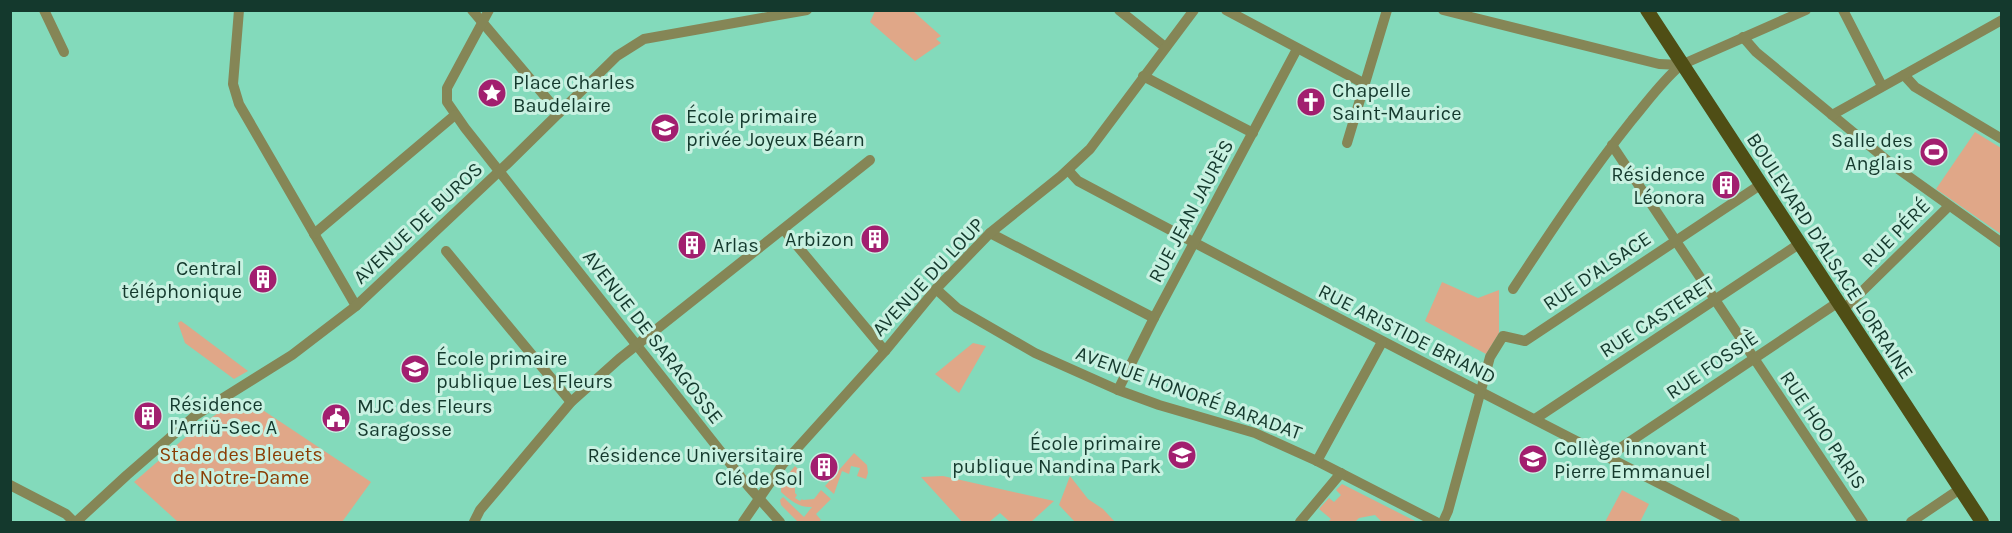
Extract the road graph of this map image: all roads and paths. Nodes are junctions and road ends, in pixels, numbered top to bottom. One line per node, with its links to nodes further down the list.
1 (44, 10): 20 (street)
2 (239, 10): 40 (street)
3 (472, 10): 16 (street)
4 (489, 10): 16 (street)
5 (807, 10): 14 (street, AVENUE DE BUROS)
6 (1119, 10): 18 (street)
7 (1194, 10): 18 (street, AVENUE DU LOUP)
8 (1226, 10): 19 (street)
9 (1387, 10): 24 (street)
10 (1443, 10): 21 (street)
11 (1647, 10): 21 (main road, BOULEVARD D'ALSACE LORRAINE)
12 (1806, 10): 17 (street)
13 (1843, 10): 25 (street)
14 (788, 12): 26 (street, AVENUE DE BUROS)
15 (2001, 21): 22 (street)
16 (482, 23): 26 (street); 28 (street)
17 (1743, 37): 21 (street); 27 (street)
18 (1165, 47): 23 (street, AVENUE DU LOUP)
19 (1297, 49): 24 (street); 29 (street, RUE JEAN JAURÈS)
20 (64, 52)
21 (1681, 65): 32 (street); 36 (main road, BOULEVARD D'ALSACE LORRAINE)
22 (1904, 75): 25 (street); 30 (street)
23 (1143, 76): 29 (street); 34 (street, AVENUE DU LOUP)
24 (1365, 84): 31 (street)
25 (1882, 86): 27 (street)
26 (559, 113): 35 (street, AVENUE DE BUROS)
27 (1832, 115): 37 (street)
28 (455, 116): 35 (street); 40 (street)
29 (1252, 134): 42 (street, RUE JEAN JAURÈS)
30 (2001, 139)
31 (1347, 142)
32 (1612, 145): 41 (street, RUE HOO PARIS); 47 (street)
33 (870, 160): 38 (street)
34 (1068, 170): 39 (street, AVENUE DU LOUP); 42 (street, RUE ARISTIDE BRIAND)
35 (500, 172): 49 (street, AVENUE DE BUROS); 53 (street, AVENUE DE SARAGOSSE)
36 (1760, 185): 41 (street, RUE D'ALSACE); 44 (main road, BOULEVARD D'ALSACE LORRAINE)
37 (1949, 206): 43 (street); 50 (street, RUE PÉRÉ)
38 (784, 230): 53 (street); 54 (street)
39 (990, 233): 46 (street, AVENUE DU LOUP); 51 (street)
40 (314, 234): 49 (street)
41 (1676, 241): 48 (street, RUE HOO PARIS); 57 (street, RUE D'ALSACE)
42 (1195, 243): 51 (street, RUE JEAN JAURÈS); 52 (street, RUE ARISTIDE BRIAND)
43 (2001, 243)
44 (1799, 244): 48 (street, RUE CASTERET); 50 (main road, BOULEVARD D'ALSACE LORRAINE)
45 (446, 251): 58 (street)
46 (936, 289): 54 (street, AVENUE DU LOUP); 56 (street, AVENUE HONORÉ BARADAT)
47 (1513, 289)
48 (1715, 300): 55 (street, RUE HOO PARIS); 59 (street, RUE CASTERET)
49 (356, 306): 66 (street, AVENUE DE BUROS)
50 (1840, 307): 55 (street, RUE FOSSIÈ); 64 (main road, BOULEVARD D'ALSACE LORRAINE)
51 (1154, 318): 56 (street, RUE JEAN JAURÈS)
52 (1382, 342): 57 (street, RUE ARISTIDE BRIAND); 61 (street)
53 (636, 345): 58 (street); 65 (street, AVENUE DE SARAGOSSE)
54 (885, 351): 65 (street, AVENUE DU LOUP)
55 (1754, 358): 60 (street, RUE FOSSIÈ); 74 (street, RUE HOO PARIS)
56 (1118, 390): 61 (street, AVENUE HONORÉ BARADAT)
57 (1480, 393): 59 (street, RUE ARISTIDE BRIAND); 72 (street)
58 (572, 402): 67 (street)
59 (1535, 419): 60 (street, RUE ARISTIDE BRIAND)
60 (1607, 457): 73 (street, RUE ARISTIDE BRIAND)
61 (1317, 461): 62 (street, AVENUE HONORÉ BARADAT)
62 (1341, 473): 70 (street); 71 (street, AVENUE HONORÉ BARADAT)
63 (10, 485): 66 (street)
64 (1960, 489): 75 (street); 76 (main road, BOULEVARD D'ALSACE LORRAINE)
65 (758, 499): 68 (street, AVENUE DU LOUP); 69 (street, AVENUE DE SARAGOSSE)
66 (75, 522)
67 (474, 522)
68 (743, 522)
69 (780, 522)
70 (1300, 522)
71 (1436, 522)
72 (1443, 522)
73 (1735, 522)
74 (1863, 522)
75 (1911, 522)
76 (1982, 522)

